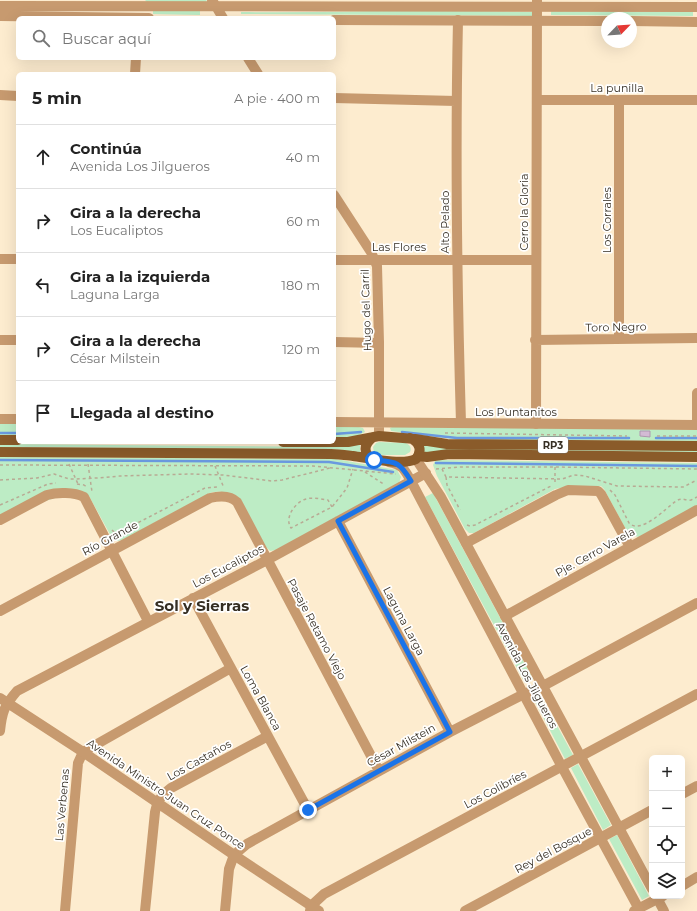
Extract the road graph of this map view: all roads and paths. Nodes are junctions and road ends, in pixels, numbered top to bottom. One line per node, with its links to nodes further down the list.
1 (139, 3): 3 (street); 7 (street); 10 (street)
2 (537, 3): 4 (street); 6 (street); 14 (street, Cerro la Gloria)
3 (214, 4): 4 (street); 11 (street)
4 (309, 4)
5 (0, 6): 7 (street)
6 (697, 7)
7 (18, 11): 8 (street); 9 (street)
8 (0, 16)
9 (104, 16)
10 (138, 16)
11 (222, 16)
12 (336, 20): 13 (street)
13 (458, 20): 14 (street); 28 (street, Alto Pelado)
14 (538, 20): 15 (street); 25 (street, Cerro la Gloria)
15 (601, 21)
16 (637, 21): 17 (street)
17 (697, 22)
18 (136, 60): 20 (street)
19 (249, 60): 21 (street)
20 (136, 72)
21 (257, 72)
22 (0, 95): 23 (street)
23 (16, 96)
24 (336, 98): 28 (street)
25 (537, 100): 26 (street, La punilla); 35 (street, Cerro la Gloria)
26 (619, 100): 27 (street, La punilla); 37 (street, Los Corrales)
27 (697, 100)
28 (456, 101): 34 (street, Alto Pelado)
29 (336, 198): 32 (street, Hugo del Carril)
30 (0, 259): 31 (street)
31 (16, 259)
32 (375, 259): 33 (street, Las Flores); 34 (street, Las Flores); 42 (street, Hugo del Carril)
33 (336, 260)
34 (457, 260): 35 (street, Las Flores); 48 (street, Alto Pelado)
35 (536, 260): 40 (street, Cerro la Gloria)
36 (697, 338): 37 (street, Toro Negro)
37 (619, 339): 40 (street, Toro Negro)
38 (0, 340): 39 (street)
39 (16, 340)
40 (535, 340): 49 (street, Cerro la Gloria)
41 (336, 342): 42 (street)
42 (379, 343): 47 (street, Hugo del Carril)
43 (697, 393): 50 (street)
44 (0, 419): 45 (street)
45 (16, 419)
46 (336, 422): 47 (street, Los Puntanitos)
47 (378, 422): 48 (street, Los Puntanitos); 51 (street, Hugo del Carril)
48 (461, 423): 49 (street, Los Puntanitos)
49 (536, 424): 50 (street, Los Puntanitos)
50 (697, 426)
51 (376, 437): 52 (main road, RP3); 55 (main road, RP3); 60 (main road)
52 (410, 438): 56 (main road, RP3); 58 (main road)
53 (0, 440): 54 (main road)
54 (16, 440)
55 (336, 442)
56 (697, 446)
57 (0, 452): 60 (main road, RP3)
58 (417, 457): 59 (main road, RP3); 61 (main road, RP3); 72 (street, Avenida Los Jilgueros)
59 (697, 457)
60 (374, 460): 61 (main road, RP3)
61 (385, 461): 79 (street, Avenida Los Jilgueros)
62 (69, 464): 63 (path); 64 (path); 76 (path)
63 (88, 464): 65 (path); 77 (path)
64 (0, 465)
65 (215, 466): 66 (path); 73 (path)
66 (332, 467): 68 (path); 73 (path)
67 (555, 467): 69 (path); 70 (path); 86 (path)
68 (353, 469): 71 (path); 91 (path)
69 (436, 469)
70 (697, 469)
71 (363, 470): 74 (path); 83 (path)
72 (426, 473): 79 (street, Los Eucaliptos); 100 (street, Avenida Los Jilgueros)
73 (219, 475): 77 (path); 85 (path)
74 (398, 476)
75 (446, 477): 93 (path)
76 (76, 479): 77 (path); 78 (path); 82 (path)
77 (90, 479): 82 (path)
78 (0, 480)
79 (411, 481): 96 (street, Los Eucaliptos); 111 (street, Avenida Los Jilgueros)
80 (60, 483): 90 (path)
81 (71, 484): 82 (path)
82 (78, 484): 88 (path)
83 (389, 487)
84 (607, 487): 89 (path)
85 (224, 488): 87 (path); 87 (path); 98 (path)
86 (556, 490): 99 (path); 100 (street); 101 (street)
87 (230, 495): 102 (street, Río Grande); 103 (street, Pasaje Retamo Viejo)
88 (84, 497): 95 (street); 102 (street)
89 (697, 497)
90 (0, 504)
91 (332, 507): 94 (path); 94 (path)
92 (697, 510): 101 (street, Pje. Cerro Varela)
93 (460, 512)
94 (310, 519): 97 (path)
95 (0, 520)
96 (338, 521): 103 (street, Los Eucaliptos); 115 (street, Laguna Larga)
97 (312, 523)
98 (109, 525)
99 (467, 525)
100 (466, 544): 107 (street, Avenida Los Jilgueros)
101 (630, 547): 107 (street, Pje. Cerro Varela)
102 (112, 551): 106 (street, Río Grande); 108 (street)
103 (267, 560): 104 (street, Los Eucaliptos); 120 (street, Pasaje Retamo Viejo)
104 (193, 598): 108 (street, Los Eucaliptos); 109 (street, Loma Blanca)
105 (697, 603): 110 (street, César Milstein)
106 (0, 611)
107 (505, 616): 110 (street, Avenida Los Jilgueros)
108 (148, 621): 113 (street, Los Eucaliptos)
109 (231, 668): 116 (street, Loma Blanca); 117 (street)
110 (544, 686): 111 (street, César Milstein); 118 (street, Avenida Los Jilgueros)
111 (524, 694): 115 (street, César Milstein); 119 (street, Avenida Los Jilgueros)
112 (697, 694): 118 (street, Los Colibríes)
113 (3, 700): 114 (street); 117 (street, Avenida Ministro Juan Cruz Ponce)
114 (0, 731)
115 (450, 732): 120 (street, César Milstein)
116 (268, 736): 123 (street, Los Castaños); 124 (street, Loma Blanca)
117 (84, 752): 123 (street, Avenida Ministro Juan Cruz Ponce); 136 (street, Las Verbenas)
118 (580, 757): 119 (street, Los Colibríes); 126 (street, Avenida Los Jilgueros)
119 (562, 767): 127 (street, Avenida Los Jilgueros); 134 (street, Los Colibríes)
120 (379, 771): 124 (street, César Milstein)
121 (697, 786): 122 (street)
122 (685, 792)
123 (157, 802): 128 (street, Avenida Ministro Juan Cruz Ponce); 137 (street)
124 (308, 810): 128 (street, César Milstein)
125 (649, 812): 126 (street, Rey del Bosque)
126 (619, 828): 127 (street, Rey del Bosque); 130 (street, Avenida Los Jilgueros)
127 (601, 838): 135 (street, Avenida Los Jilgueros); 139 (street, Rey del Bosque)
128 (234, 855): 134 (street, Avenida Ministro Juan Cruz Ponce); 138 (street)
129 (697, 877): 131 (street)
130 (649, 883)
131 (685, 884)
132 (655, 899): 135 (street)
133 (659, 899): 140 (street)
134 (313, 909)
135 (637, 910)
136 (65, 911)
137 (145, 911)
138 (225, 911)
139 (465, 911)
140 (664, 911)

